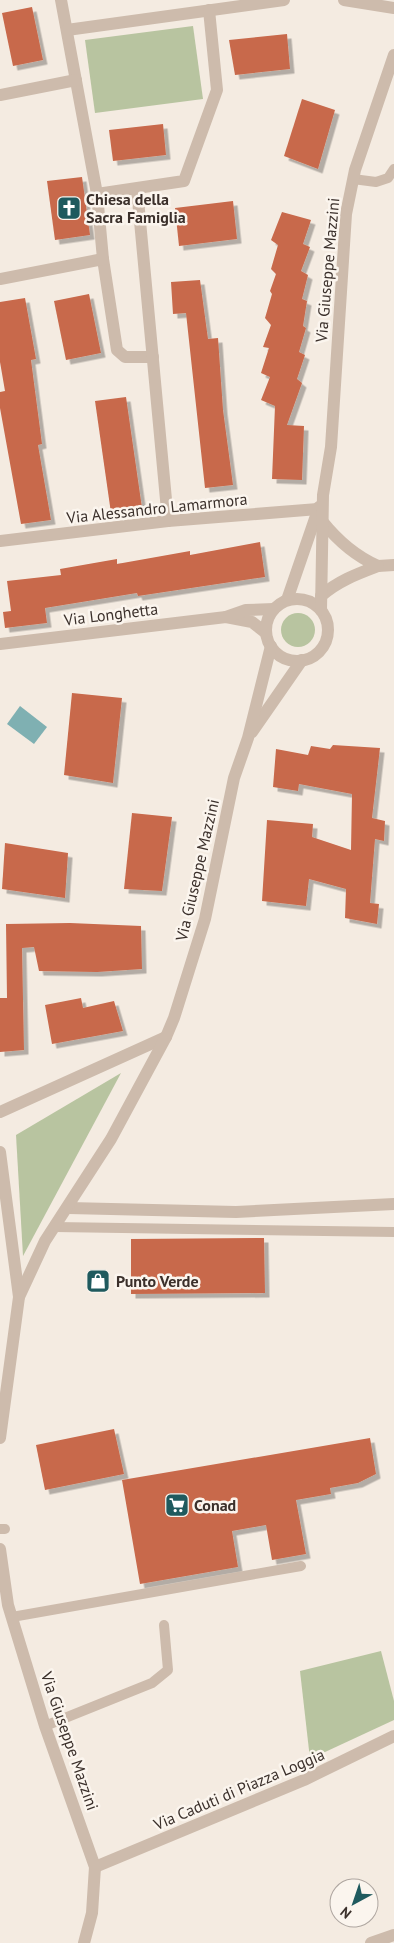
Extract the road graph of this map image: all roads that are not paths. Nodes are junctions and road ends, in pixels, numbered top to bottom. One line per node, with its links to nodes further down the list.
1 (61, 0): 6 (street)
2 (284, 0): 5 (street)
3 (344, 0): 4 (street)
4 (394, 8)
5 (209, 10): 6 (street); 12 (street)
6 (67, 30): 8 (street)
7 (394, 55): 11 (street, Via Giuseppe Mazzini)
8 (76, 80): 9 (street); 13 (street)
9 (0, 95)
10 (394, 169): 11 (lane)
11 (353, 179): 17 (street, Via Giuseppe Mazzini)
12 (137, 189): 13 (street); 16 (street)
13 (97, 194): 14 (street)
14 (103, 259): 15 (street); 16 (street)
15 (0, 278)
16 (153, 357): 18 (street)
17 (320, 515): 18 (street, Via Alessandro Lamarmora); 21 (street); 22 (street, Via Giuseppe Mazzini); 23 (street, Via Giuseppe Mazzini)
18 (168, 521): 19 (street, Via Alessandro Lamarmora)
19 (0, 540)
20 (394, 565): 21 (street)
21 (378, 566): 22 (street)
22 (321, 596): 25 (street, Via Giuseppe Mazzini)
23 (287, 600): 24 (street); 25 (street)
24 (274, 609): 26 (street, Via Longhetta); 27 (street)
25 (322, 610): 30 (street, Via Giuseppe Mazzini)
26 (226, 617): 27 (street, Via Longhetta); 28 (street, Via Longhetta)
27 (266, 633): 29 (street)
28 (0, 644)
29 (271, 646): 30 (street); 31 (street, Via Giuseppe Mazzini)
30 (302, 660): 31 (street, Via Giuseppe Mazzini)
31 (248, 738): 32 (street, Via Giuseppe Mazzini)
32 (166, 1037): 33 (street); 36 (street, Via Giuseppe Mazzini)
33 (0, 1112)
34 (0, 1152): 39 (street, Via Giuseppe Mazzini)
35 (394, 1204): 36 (street)
36 (69, 1208): 37 (street, Via Giuseppe Mazzini)
37 (55, 1227): 38 (lane); 39 (street, Via Giuseppe Mazzini)
38 (394, 1232)
39 (19, 1297): 40 (street, Via Giuseppe Mazzini)
40 (2, 1407): 41 (street, Via Giuseppe Mazzini)
41 (0, 1438)
42 (0, 1549): 44 (street, Via Giuseppe Mazzini)
43 (302, 1566): 44 (lane)
44 (12, 1617): 46 (street, Via Giuseppe Mazzini)
45 (164, 1625): 46 (lane)
46 (45, 1726): 48 (street, Via Giuseppe Mazzini)
47 (394, 1736): 48 (street, Via Caduti di Piazza Loggia)
48 (95, 1867): 50 (street, Via Giuseppe Mazzini)
49 (394, 1936): 51 (street)
50 (84, 1943)
51 (371, 1943)

